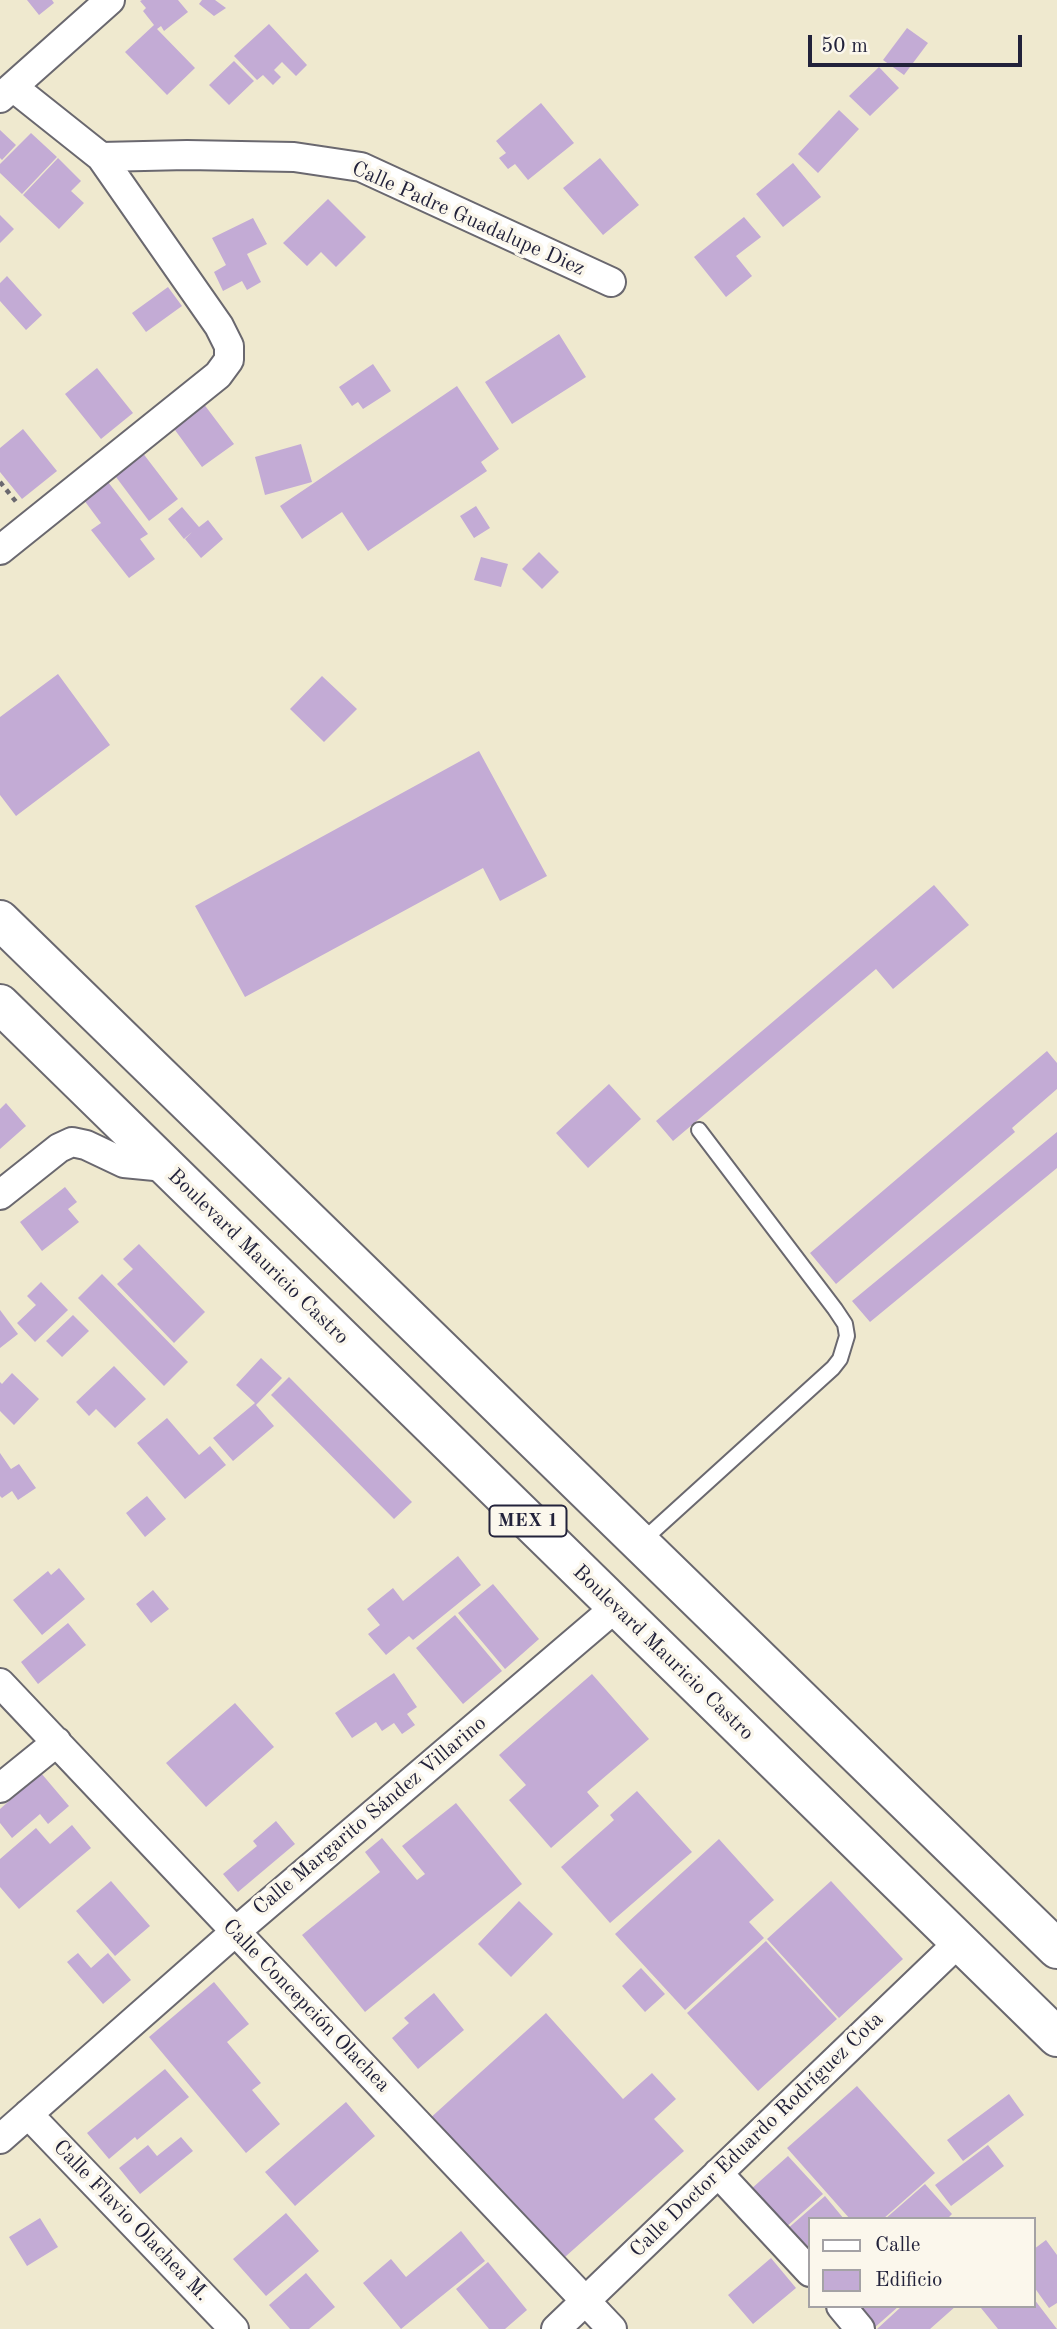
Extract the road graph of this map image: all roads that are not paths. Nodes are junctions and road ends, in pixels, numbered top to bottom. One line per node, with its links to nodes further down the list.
1 (110, 0): 2 (street)
2 (6, 93): 3 (street)
3 (102, 157): 4 (street, Calle Padre Guadalupe Diez); 5 (street)
4 (611, 282)
5 (0, 550)
6 (0, 920): 11 (main road, MEX 1)
7 (0, 1004): 9 (main road, Boulevard Mauricio Castro / MEX 1)
8 (699, 1130): 11 (lane)
9 (165, 1167): 10 (street); 12 (main road, Boulevard Mauricio Castro / MEX 1)
10 (0, 1195)
11 (639, 1544): 18 (main road, MEX 1)
12 (616, 1607): 16 (street, Calle Margarito Sández Villarino); 17 (main road, Boulevard Mauricio Castro / MEX 1)
13 (0, 1683): 14 (street, Calle Concepción Olachea)
14 (57, 1742): 15 (street); 16 (street, Calle Concepción Olachea)
15 (0, 1788)
16 (235, 1932): 20 (street, Calle Margarito Sández Villarino); 24 (street, Calle Concepción Olachea)
17 (959, 1942): 19 (main road, Boulevard Mauricio Castro / MEX 1); 22 (street, Calle Doctor Eduardo Rodríguez Cota)
18 (1057, 1949)
19 (1057, 2037)
20 (28, 2114): 21 (street, Calle Margarito Sández Villarino); 26 (street, Calle Flavio Olachea M.)
21 (0, 2139)
22 (718, 2173): 23 (street); 24 (street, Calle Doctor Eduardo Rodríguez Cota)
23 (808, 2270)
24 (586, 2300): 27 (street, Calle Doctor Eduardo Rodríguez Cota); 28 (street, Calle Concepción Olachea)
25 (843, 2308): 29 (street)
26 (234, 2329)
27 (556, 2329)
28 (612, 2329)
29 (860, 2329)

